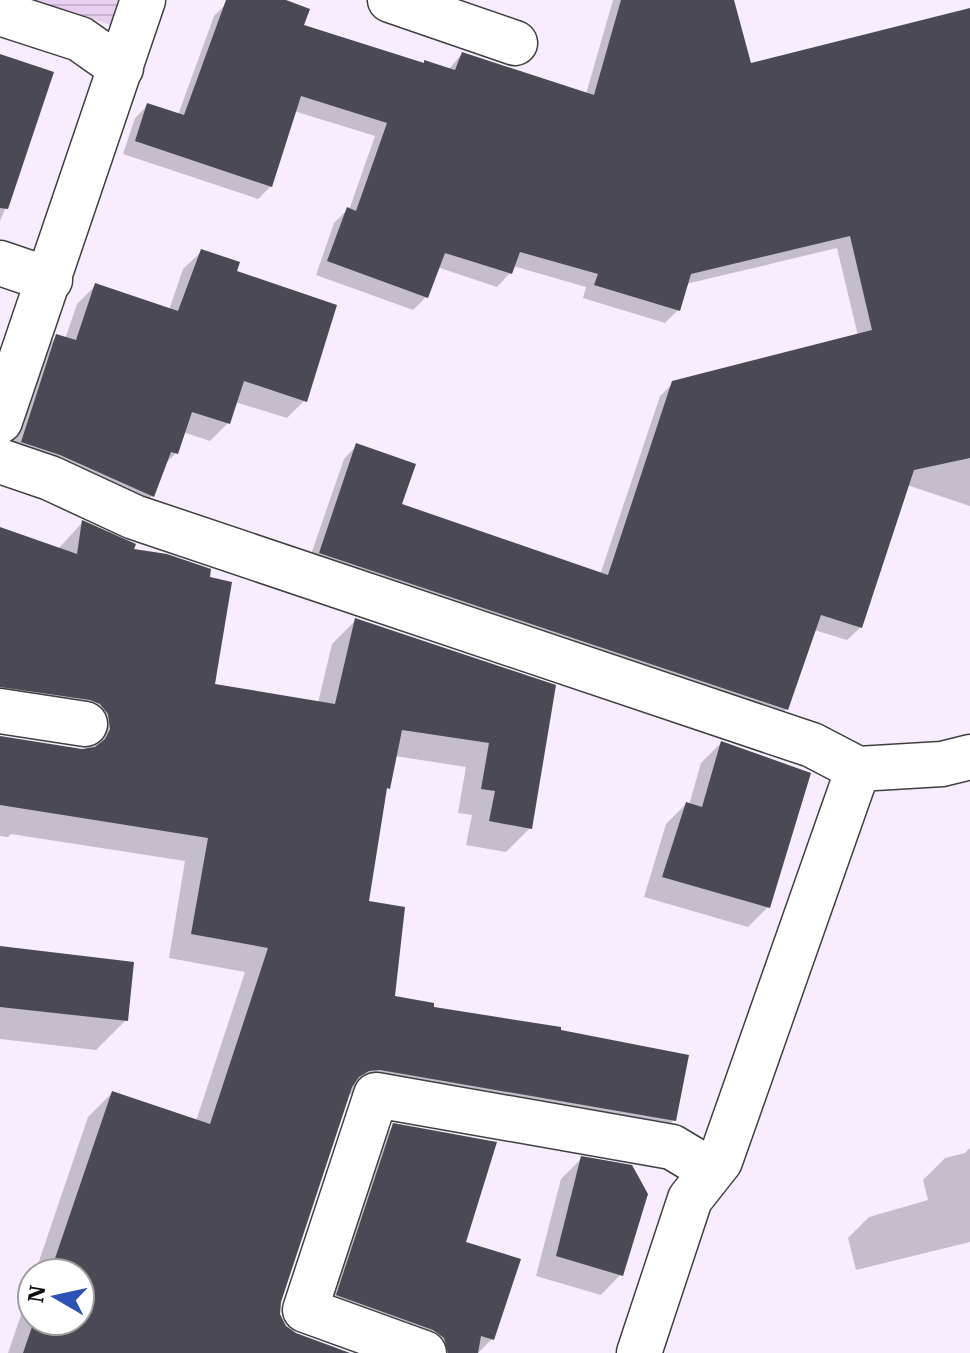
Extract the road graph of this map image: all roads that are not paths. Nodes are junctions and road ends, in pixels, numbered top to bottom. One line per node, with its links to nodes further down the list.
1 (143, 0): 5 (street)
2 (390, 0): 4 (street)
3 (0, 13): 5 (street)
4 (515, 43)
5 (121, 68): 7 (street)
6 (0, 263): 7 (street)
7 (50, 280): 8 (street)
8 (0, 421)
9 (0, 461): 13 (street)
10 (0, 711): 11 (street)
11 (85, 724)
12 (970, 757): 13 (street)
13 (858, 769): 14 (street)
14 (712, 1171): 15 (street); 16 (street)
15 (424, 1353)
16 (639, 1353)

